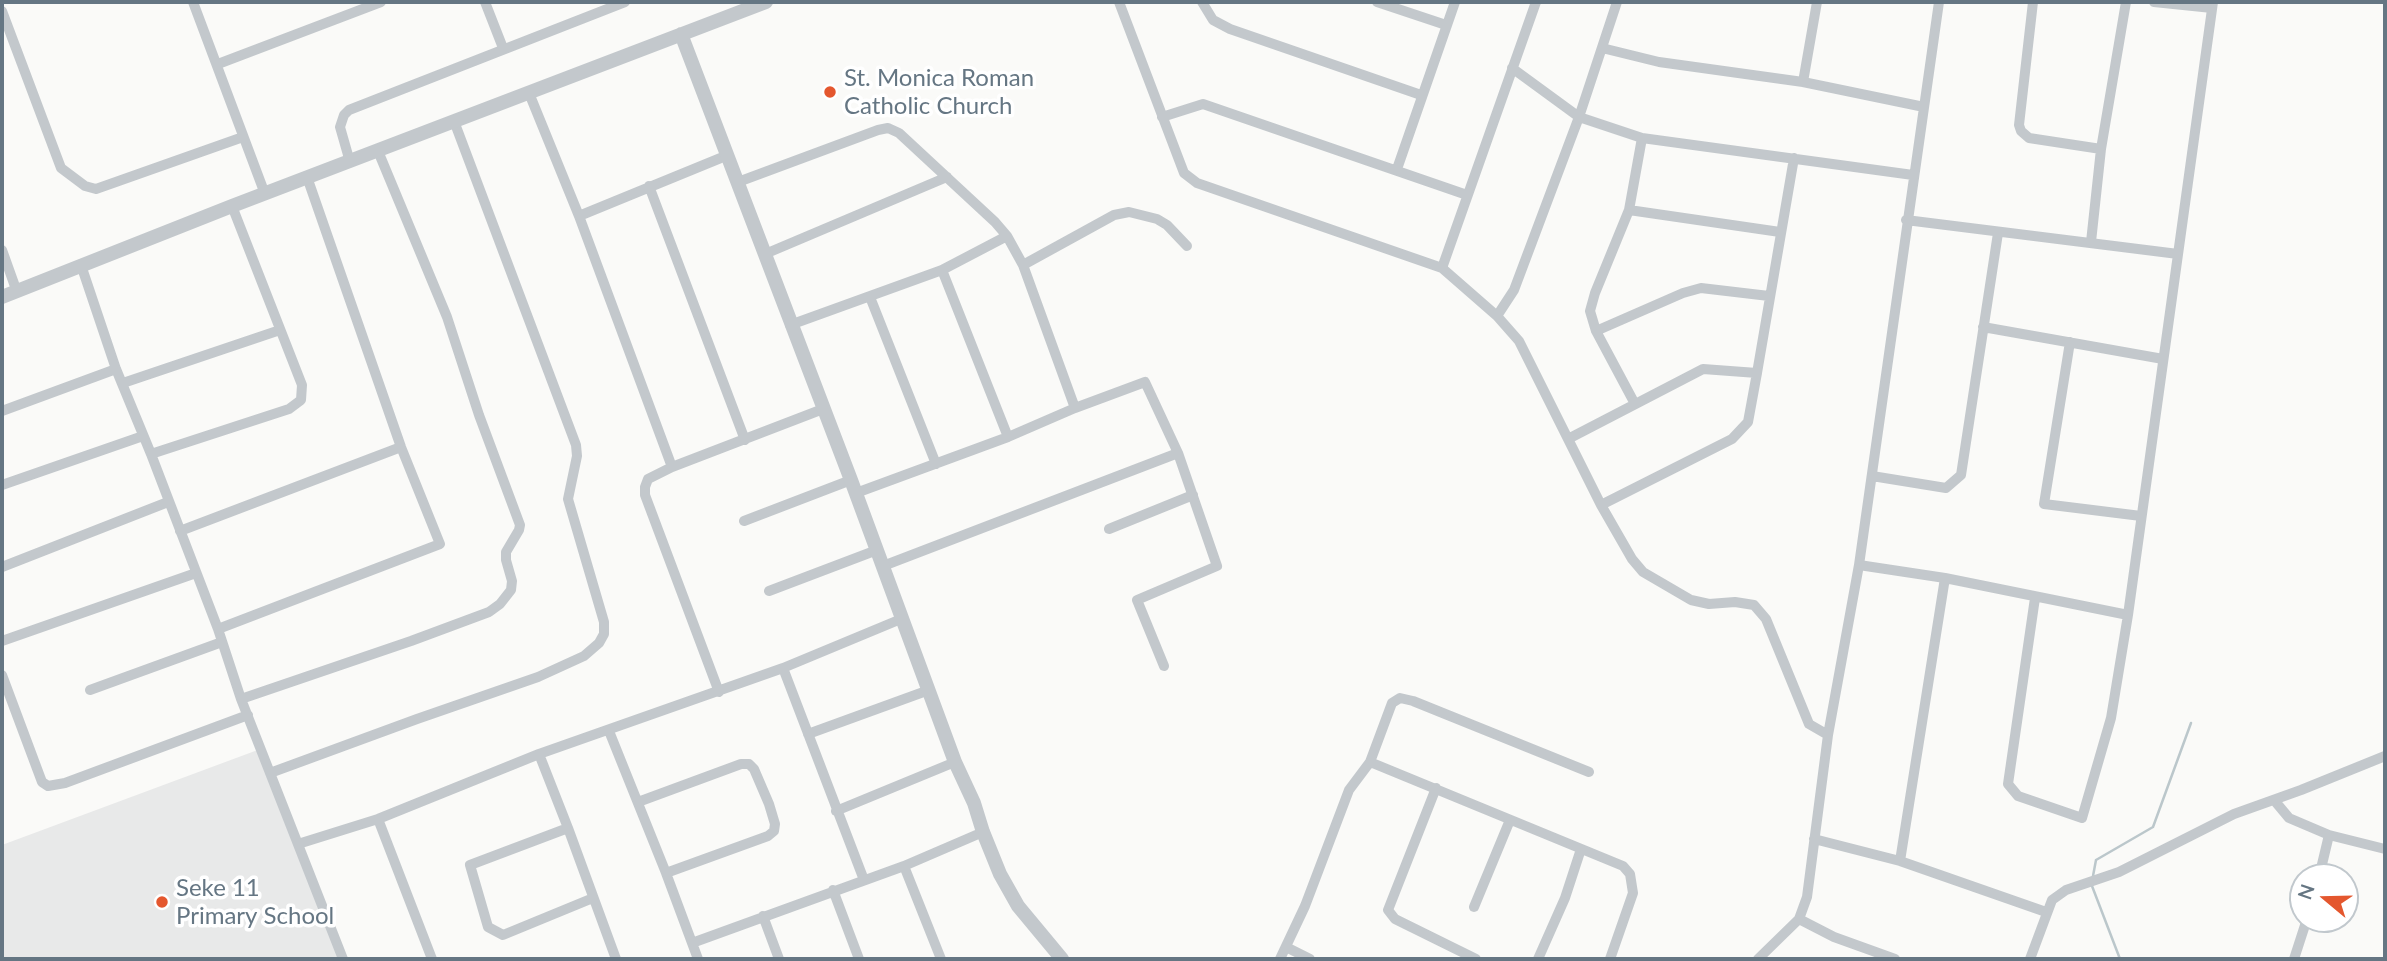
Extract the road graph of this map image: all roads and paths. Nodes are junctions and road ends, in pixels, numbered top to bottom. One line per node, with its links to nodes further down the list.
1 (193, 2): 23 (street)
2 (381, 2): 23 (street)
3 (485, 2): 21 (street)
4 (625, 2): 21 (street)
5 (766, 2): 20 (street)
6 (1119, 2): 29 (street)
7 (1202, 2): 27 (street)
8 (1377, 2): 19 (street)
9 (1455, 2): 19 (street)
10 (1536, 2): 24 (street)
11 (1617, 2): 22 (street)
12 (1817, 2): 25 (street)
13 (1939, 2): 28 (street)
14 (2033, 2): 34 (street)
15 (2126, 2): 34 (street)
16 (2154, 2): 17 (street)
17 (2212, 5): 58 (street)
18 (2, 11): 32 (street)
19 (1446, 25): 27 (street)
20 (681, 34): 26 (street); 36 (street)
21 (503, 48): 38 (street)
22 (1602, 48): 25 (street); 30 (street)
23 (218, 64): 32 (street)
24 (1512, 68): 30 (street); 46 (street)
25 (1803, 82): 28 (street)
26 (529, 93): 31 (street); 49 (street)
27 (1422, 95): 39 (street)
28 (1924, 107): 40 (street)
29 (1162, 117): 39 (street); 61 (street)
30 (1579, 117): 33 (street); 67 (street)
31 (454, 121): 35 (street); 129 (street)
32 (243, 137): 45 (street)
33 (1642, 138): 37 (street); 48 (street)
34 (2101, 149): 54 (street)
35 (378, 151): 38 (street); 119 (street)
36 (728, 155): 43 (street); 44 (street)
37 (1794, 158): 40 (street); 51 (street)
38 (350, 162): 41 (street)
39 (1397, 169): 46 (street)
40 (1913, 176): 50 (street)
41 (307, 177): 45 (street); 85 (street)
42 (947, 177): 43 (street); 53 (street); 57 (street)
43 (738, 182): 57 (street)
44 (649, 186): 49 (street); 84 (street)
45 (265, 194): 47 (street)
46 (1467, 195): 61 (street)
47 (232, 206): 59 (street); 70 (street)
48 (1629, 210): 51 (street); 71 (street)
49 (579, 216): 89 (street)
50 (1906, 220): 52 (street); 90 (street)
51 (1780, 232): 64 (street)
52 (1998, 233): 54 (street); 69 (street)
53 (1007, 236): 60 (street); 62 (street)
54 (2091, 242): 58 (street)
55 (1187, 246): 60 (street)
56 (2, 250): 63 (street)
57 (765, 254): 68 (street)
58 (2178, 254): 73 (street)
59 (82, 265): 63 (street); 74 (street)
60 (1024, 265): 78 (street)
61 (1442, 268): 67 (street)
62 (942, 270): 66 (street); 82 (street)
63 (17, 292): 65 (street)
64 (1769, 296): 71 (street); 75 (street)
65 (2, 297)
66 (870, 297): 68 (street); 88 (street)
67 (1497, 316): 83 (street)
68 (790, 325): 79 (street)
69 (1983, 327): 72 (street); 90 (street)
70 (281, 330): 76 (street); 87 (street)
71 (1596, 331): 77 (street)
72 (2070, 342): 73 (street); 96 (street)
73 (2163, 359): 96 (street)
74 (116, 369): 76 (street); 80 (street)
75 (1757, 373): 77 (street); 95 (street)
76 (123, 383): 81 (street)
77 (1635, 404): 83 (street)
78 (1075, 408): 82 (street); 86 (street)
79 (823, 409): 84 (street); 92 (street)
80 (2, 411)
81 (143, 436): 87 (street); 91 (street)
82 (1008, 437): 88 (street)
83 (1568, 439): 95 (street)
84 (745, 440): 89 (street)
85 (401, 447): 99 (street); 110 (street)
86 (1178, 453): 93 (street); 102 (street)
87 (151, 454): 94 (street)
88 (936, 464): 92 (street)
89 (672, 467): 118 (street)
90 (1872, 476): 101 (street)
91 (2, 485)
92 (853, 486): 97 (street); 100 (street)
93 (1193, 495): 98 (street); 113 (street)
94 (168, 502): 99 (street); 103 (street)
95 (1601, 505): 123 (street)
96 (2141, 516): 108 (street)
97 (744, 521)
98 (1109, 529)
99 (180, 531): 104 (street)
100 (877, 550): 102 (street); 106 (street)
101 (1859, 565): 105 (street); 123 (street)
102 (883, 566): 109 (street)
103 (2, 567)
104 (196, 573): 110 (street); 111 (street)
105 (1945, 578): 107 (street); 143 (street)
106 (769, 591)
107 (2035, 598): 108 (street); 108 (street)
108 (2128, 615)
109 (901, 619): 114 (street); 117 (street)
110 (218, 629): 112 (street)
111 (2, 641)
112 (222, 642): 116 (street); 119 (street)
113 (1164, 666)
114 (783, 668): 118 (street); 122 (street)
115 (2, 675): 120 (street)
116 (90, 690)
117 (929, 690): 122 (street); 126 (street)
118 (719, 692): 121 (street)
119 (241, 699): 120 (street)
120 (248, 715): 129 (street)
121 (609, 731): 124 (street); 132 (street)
122 (808, 734): 133 (street)
123 (1828, 735): 139 (street)
124 (539, 754): 134 (street); 136 (street)
125 (2385, 756): 131 (street)
126 (955, 762): 133 (street); 137 (street)
127 (1370, 762): 128 (street); 130 (street); 156 (street)
128 (1589, 772)
129 (270, 773): 140 (street)
130 (1436, 788): 135 (street); 167 (street)
131 (2274, 800): 138 (street); 151 (street)
132 (638, 802): 146 (street); 146 (street)
133 (836, 811): 147 (street)
134 (378, 819): 140 (street); 158 (street)
135 (1510, 820): 141 (street); 150 (street)
136 (568, 828): 149 (street); 149 (street)
137 (983, 832): 145 (street); 164 (street)
138 (2329, 835): 142 (street); 144 (street)
139 (1814, 839): 143 (street); 153 (street)
140 (299, 844): 157 (street)
141 (1581, 849): 168 (street); 169 (street)
142 (2385, 849)
143 (1900, 861): 151 (street)
144 (2322, 863)
145 (904, 866): 147 (street); 163 (street)
146 (666, 873): 155 (street)
147 (864, 880): 148 (street)
148 (833, 890): 152 (street); 162 (street)
149 (593, 898): 159 (street)
150 (1474, 907)
151 (2046, 912): 172 (street)
152 (763, 916): 155 (street); 161 (street)
153 (1799, 919): 170 (street); 171 (street)
154 (2302, 933): 173 (street)
155 (692, 943): 160 (street)
156 (1286, 947): 165 (street); 166 (street)
157 (343, 959)
158 (432, 959)
159 (615, 959)
160 (698, 959)
161 (779, 959)
162 (859, 959)
163 (941, 959)
164 (1062, 959)
165 (1280, 959)
166 (1310, 959)
167 (1476, 959)
168 (1538, 959)
169 (1610, 959)
170 (1758, 959)
171 (1895, 959)
172 (2030, 959)
173 (2294, 959)

